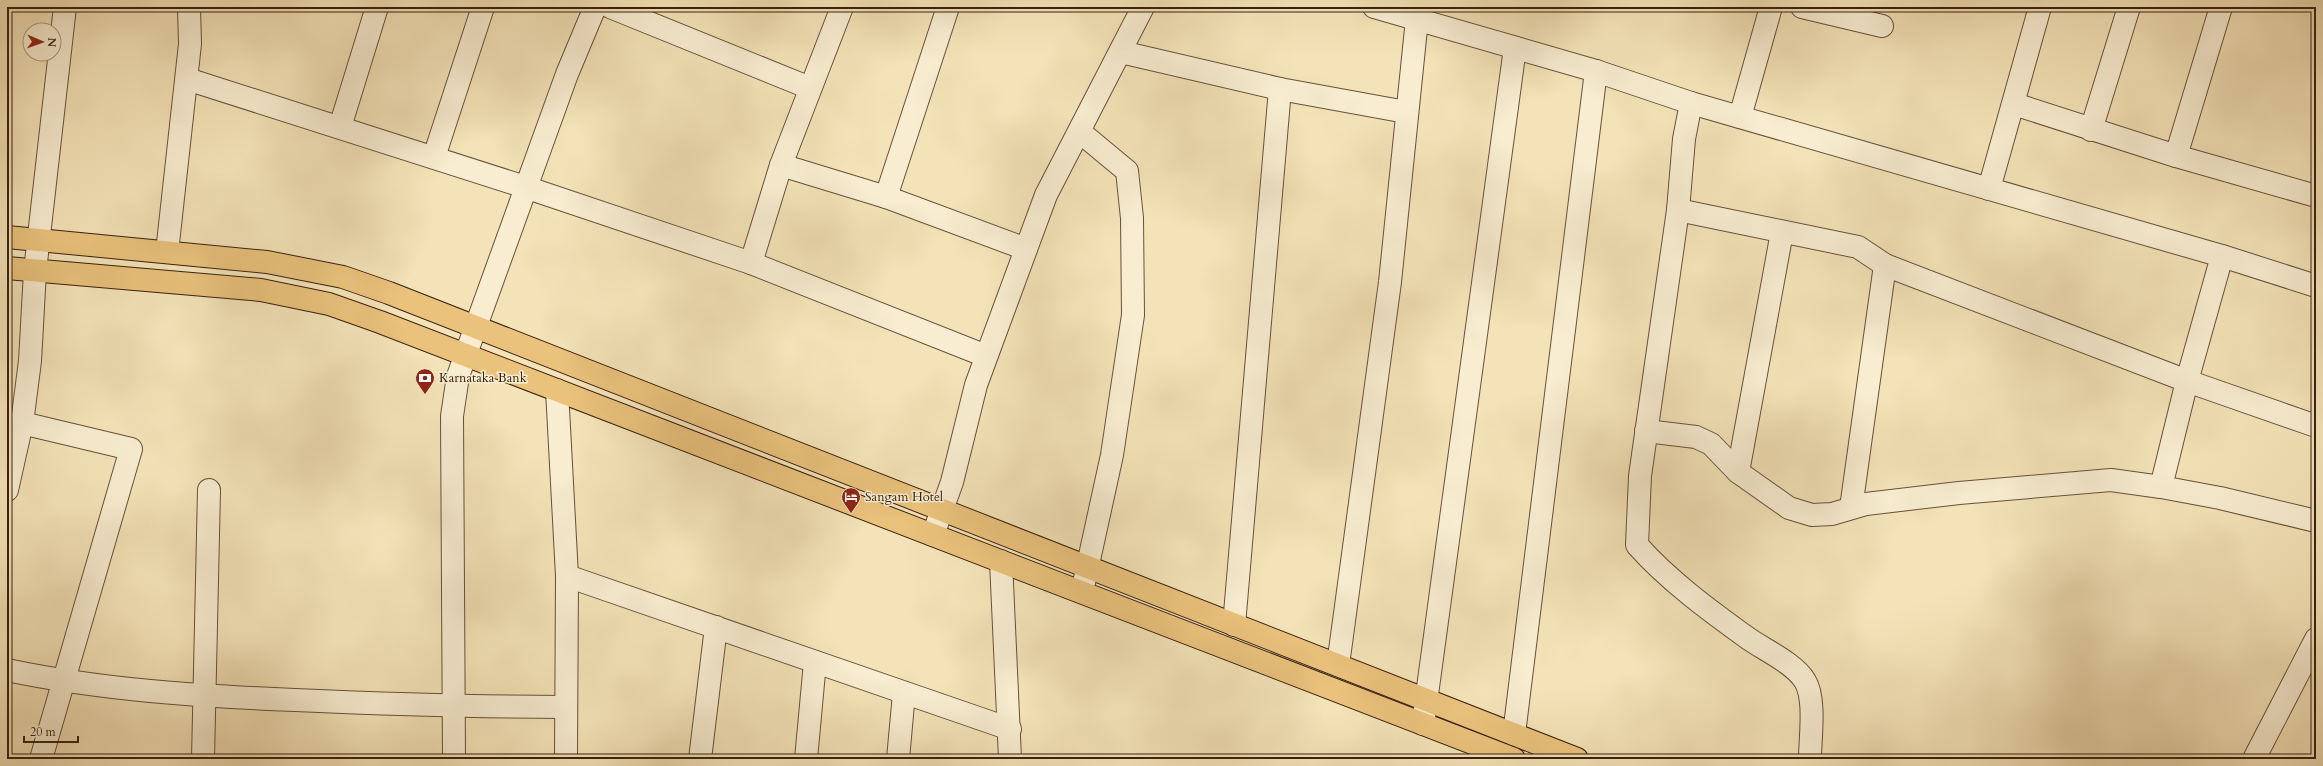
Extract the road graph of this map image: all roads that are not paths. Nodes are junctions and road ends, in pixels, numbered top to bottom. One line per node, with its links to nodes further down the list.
1 (65, 7): 41 (street)
2 (189, 7): 21 (street)
3 (377, 7): 28 (street)
4 (483, 7): 32 (street)
5 (595, 7): 34 (street)
6 (610, 7): 22 (street)
7 (842, 7): 22 (street)
8 (948, 7): 37 (street)
9 (1143, 7): 19 (street)
10 (1374, 7): 16 (street)
11 (1771, 7): 27 (street)
12 (1802, 7): 17 (street)
13 (2040, 7): 25 (street)
14 (2129, 7): 29 (street)
15 (2221, 7): 31 (street)
16 (1417, 19): 18 (street); 26 (street)
17 (1882, 26)
18 (1516, 48): 20 (street); 80 (street)
19 (1121, 52): 23 (street); 30 (street)
20 (1596, 71): 24 (street); 85 (street)
21 (187, 79): 28 (street); 43 (street)
22 (810, 88): 33 (street)
23 (1280, 89): 26 (street); 70 (street)
24 (1691, 103): 27 (street); 38 (street)
25 (2014, 104): 29 (street); 35 (street)
26 (1406, 112): 74 (street)
27 (1740, 117): 35 (street)
28 (340, 127): 32 (street)
29 (2091, 130): 31 (street)
30 (1080, 132): 42 (street); 67 (street)
31 (2176, 156): 36 (street)
32 (434, 157): 34 (street)
33 (781, 165): 37 (street); 45 (street)
34 (525, 187): 45 (street); 50 (street)
35 (1989, 189): 44 (street)
36 (2316, 196)
37 (886, 197): 42 (street)
38 (1678, 210): 39 (street); 57 (street)
39 (1782, 232): 46 (street); 58 (street)
40 (7, 237): 41 (main road)
41 (38, 240): 43 (main road); 48 (street)
42 (1026, 249): 52 (street)
43 (167, 252): 50 (main road)
44 (2222, 256): 49 (street); 53 (street)
45 (751, 263): 52 (street)
46 (1885, 265): 53 (street); 62 (street)
47 (7, 268): 48 (main road)
48 (35, 271): 51 (main road); 55 (street)
49 (2316, 286)
50 (477, 327): 51 (street); 63 (main road)
51 (467, 356): 54 (main road); 81 (street)
52 (986, 356): 63 (street)
53 (2187, 381): 56 (street); 59 (street)
54 (557, 390): 65 (main road); 68 (street)
55 (22, 423): 60 (street); 77 (street)
56 (2316, 426)
57 (1646, 431): 58 (street); 96 (street)
58 (1738, 472): 62 (street)
59 (2161, 487): 62 (street); 64 (street)
60 (7, 490)
61 (209, 490): 79 (street)
62 (1851, 508)
63 (942, 510): 65 (street); 67 (main road)
64 (2316, 521)
65 (933, 535): 66 (main road)
66 (1001, 561): 69 (main road); 84 (street)
67 (1087, 567): 69 (street); 70 (main road)
68 (567, 576): 71 (street); 82 (street)
69 (1082, 592): 83 (main road)
70 (1234, 624): 74 (main road)
71 (716, 627): 73 (street); 90 (street)
72 (2316, 638): 75 (street)
73 (815, 662): 78 (street); 91 (street)
74 (1338, 666): 80 (main road)
75 (2309, 669): 97 (street)
76 (7, 670): 77 (street)
77 (64, 682): 79 (street); 86 (street)
78 (904, 693): 84 (street); 92 (street)
79 (205, 696): 81 (street); 87 (street)
80 (1427, 700): 83 (street); 85 (main road)
81 (454, 707): 82 (street); 88 (street)
82 (566, 707): 89 (street)
83 (1423, 724): 94 (main road)
84 (1010, 729): 93 (street)
85 (1514, 734): 95 (main road)
86 (41, 759)
87 (203, 759)
88 (454, 759)
89 (566, 759)
90 (700, 759)
91 (806, 759)
92 (898, 759)
93 (1010, 759)
94 (1514, 759)
95 (1577, 759)
96 (1810, 759)
97 (2254, 759)

